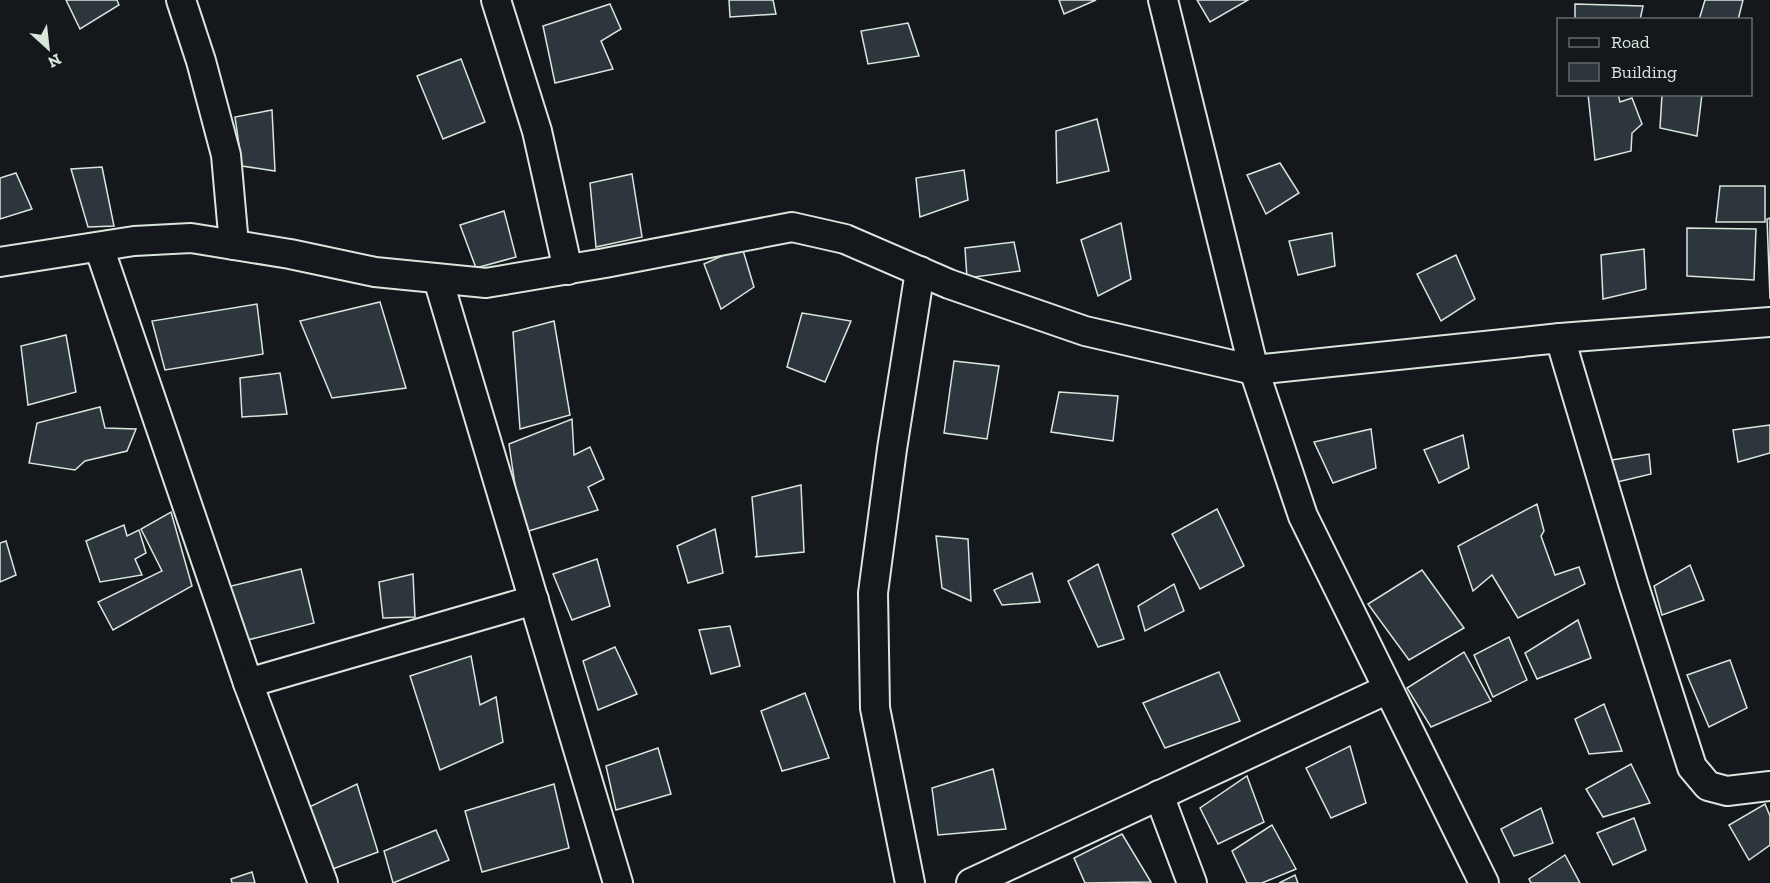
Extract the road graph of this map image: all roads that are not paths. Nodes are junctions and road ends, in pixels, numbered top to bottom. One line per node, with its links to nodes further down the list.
1 (182, 0): 4 (street)
2 (496, 0): 7 (street)
3 (1163, 0): 12 (street)
4 (234, 245): 5 (street); 9 (street)
5 (99, 247): 6 (street); 14 (street)
6 (0, 262)
7 (568, 270): 8 (street); 9 (street)
8 (920, 271): 12 (street); 20 (street)
9 (438, 279): 13 (street)
10 (1770, 322): 11 (street)
11 (1560, 338): 12 (street); 16 (street)
12 (1254, 370): 15 (street)
13 (534, 600): 14 (street); 19 (street)
14 (248, 683): 18 (street)
15 (1388, 688): 17 (street); 23 (street)
16 (1770, 786)
17 (1160, 795): 21 (street); 22 (street)
18 (323, 883)
19 (618, 883)
20 (910, 883)
21 (972, 883)
22 (1192, 883)
23 (1484, 883)

